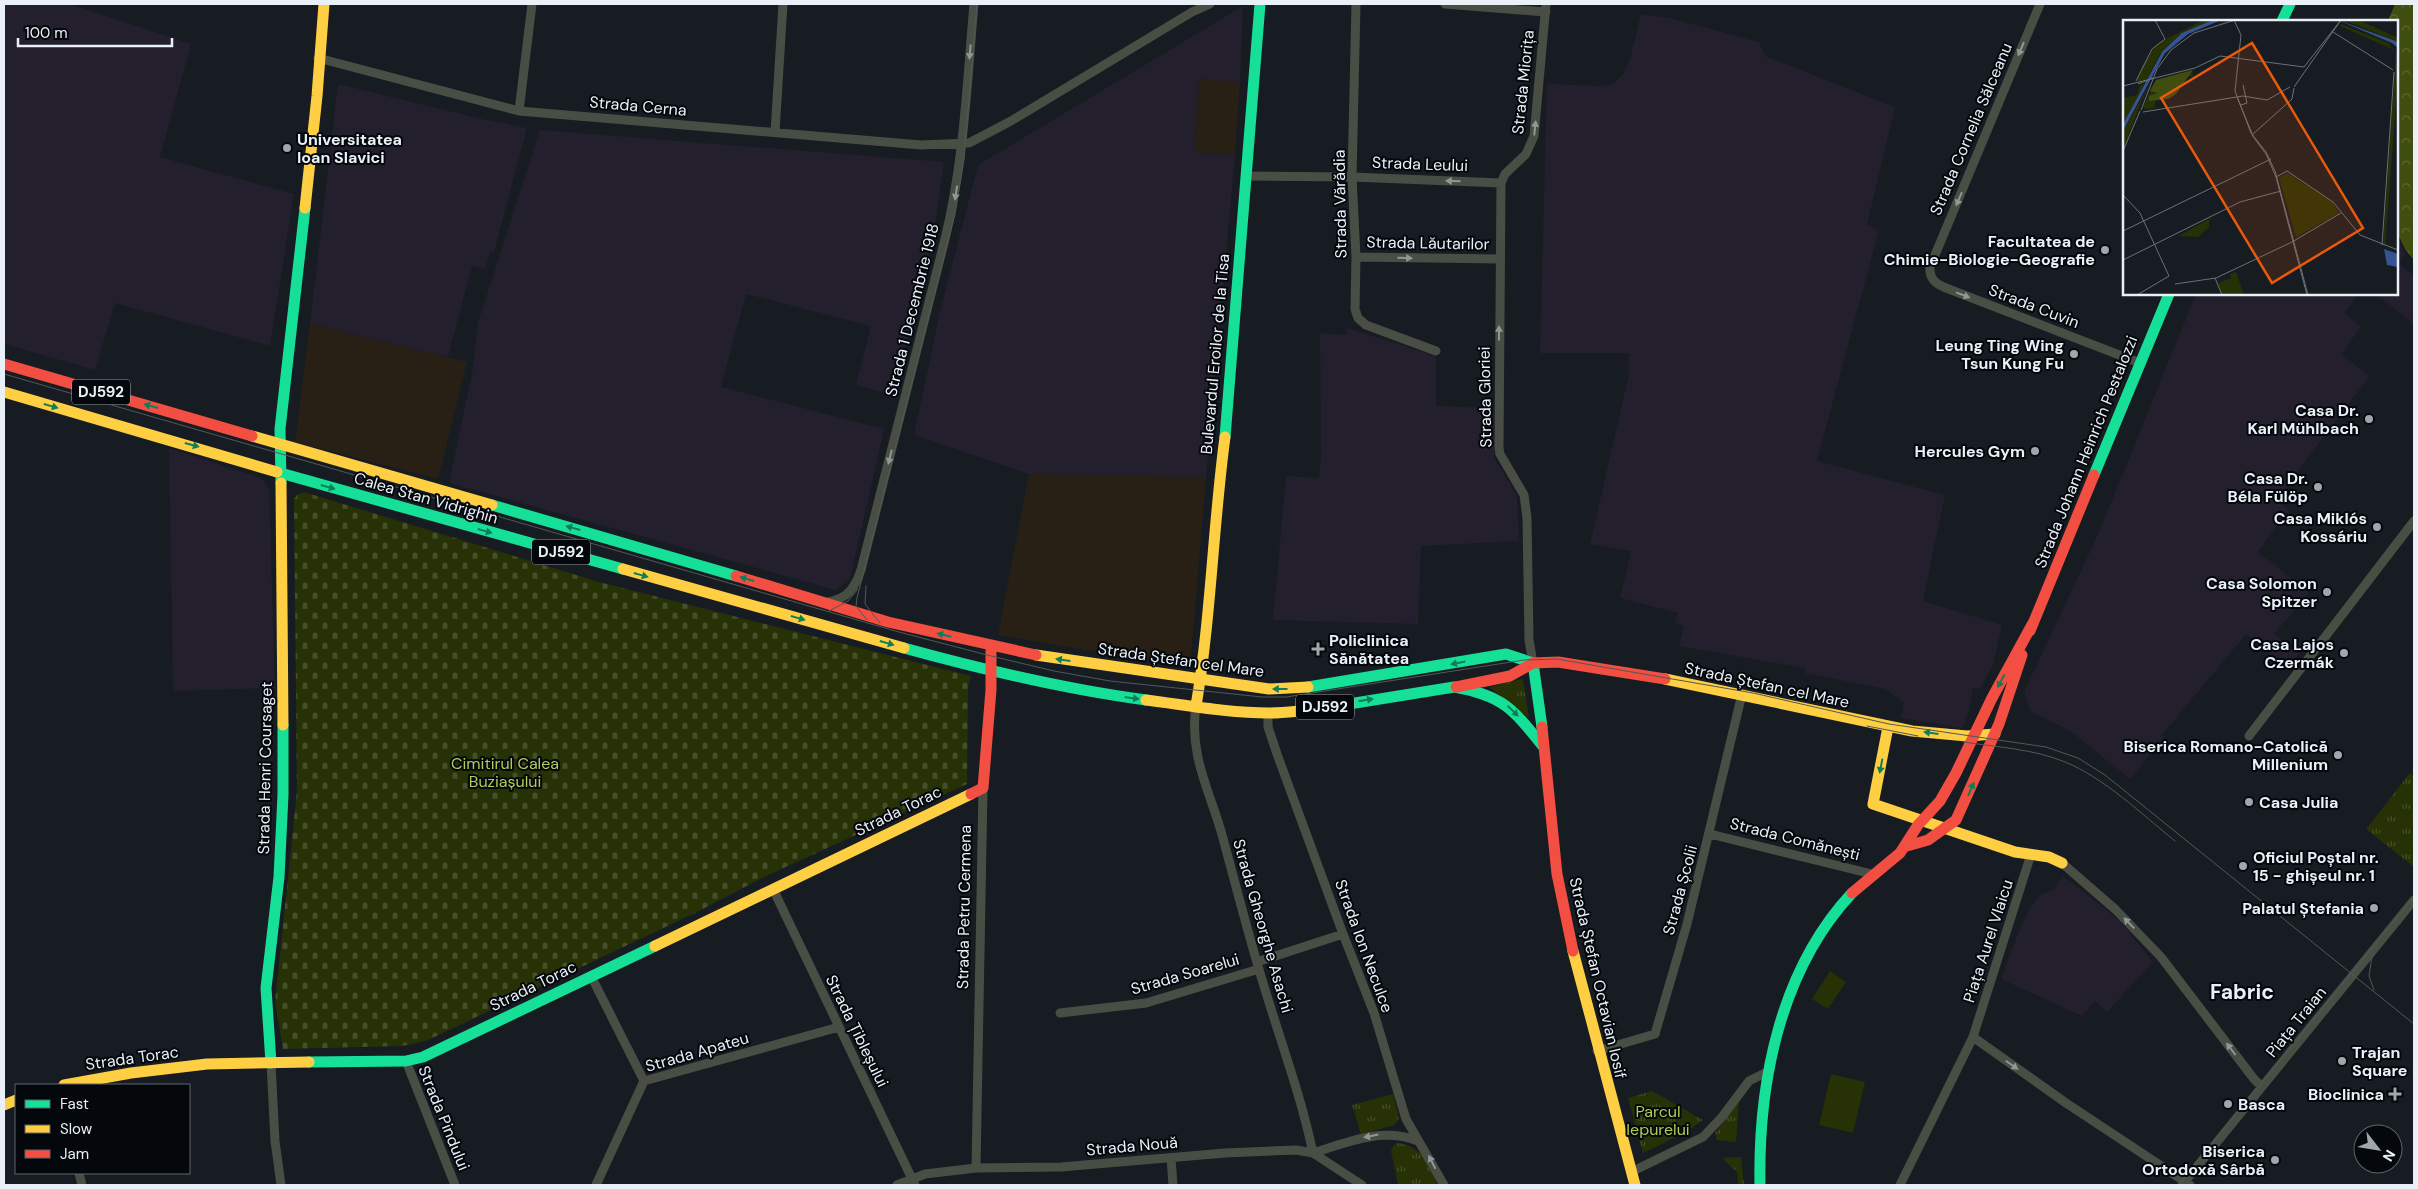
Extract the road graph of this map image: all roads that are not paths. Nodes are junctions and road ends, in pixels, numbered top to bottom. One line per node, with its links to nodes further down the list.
1 (324, 4): 14 (main road, Strada Henri Coursaget)
2 (532, 4): 15 (street)
3 (783, 4): 16 (street)
4 (974, 4): 17 (street, Strada 1 Decembrie 1918, one-way to 17)
5 (1210, 4): 11 (street)
6 (1260, 4): 18 (main road, Bulevardul Eroilor de la Tisa)
7 (1356, 4): 19 (street, Strada Vărădia)
8 (1445, 4): 12 (street)
9 (2040, 4): 23 (street, Strada Cornelia Sălceanu, one-way to 23)
10 (2290, 4): 13 (main road)
11 (1193, 8): 17 (street)
12 (1546, 8): 20 (street, Strada Miorița, one-way to 12)
13 (2282, 20)
14 (318, 58): 15 (street, Strada Cerna); 29 (main road, Strada Henri Coursaget)
15 (519, 111): 16 (street, Strada Cerna)
16 (775, 132): 17 (street, Strada Cerna)
17 (962, 145): 32 (street, Strada 1 Decembrie 1918, one-way to 32)
18 (1248, 176): 19 (street, Strada Leului); 38 (main road, Bulevardul Eroilor de la Tisa)
19 (1352, 176): 20 (street, Strada Leului, one-way to 19); 21 (street, Strada Vărădia)
20 (1501, 183): 22 (street, Strada Gloriei)
21 (1356, 257): 22 (street, Strada Lăutarilor, one-way to 22); 25 (street, Strada Vărădia)
22 (1500, 259): 36 (street, Strada Gloriei, one-way to 22)
23 (1931, 266): 26 (street, Strada Cuvin, one-way to 26)
24 (2169, 295): 26 (main road, Strada Johann Heinrich Pestalozzi)
25 (1436, 351)
26 (2140, 363): 33 (main road, Strada Johann Heinrich Pestalozzi)
27 (4, 364): 29 (main road, Calea Stan Vidrighin / DJ592, one-way to 27)
28 (4, 392): 30 (main road, Calea Stan Vidrighin / DJ592, one-way to 30)
29 (279, 444): 30 (main road, Strada Henri Coursaget); 32 (main road, Calea Stan Vidrighin / DJ592, one-way to 29)
30 (282, 473): 34 (main road, Calea Stan Vidrighin / DJ592, one-way to 34); 67 (main road, Strada Henri Coursaget)
31 (2414, 521): 46 (street)
32 (828, 602): 35 (main road, Strada Ștefan cel Mare / DJ592, one-way to 32)
33 (2033, 623): 44 (main road, Strada Johann Heinrich Pestalozzi); 45 (main road, Strada Johann Heinrich Pestalozzi, one-way to 45)
34 (840, 630): 37 (main road, Strada Ștefan cel Mare / DJ592, one-way to 37)
35 (992, 646): 37 (main road, Strada Petru Cermena); 38 (main road, Strada Ștefan cel Mare / DJ592, one-way to 35)
36 (1533, 663): 38 (main road, Strada Ștefan cel Mare / DJ592, one-way to 38); 39 (main road, Strada Ștefan cel Mare); 40 (main road, Strada Ștefan cel Mare); 47 (main road, Strada Ștefan Octavian Iosif)
37 (991, 672): 41 (main road, Strada Ștefan cel Mare / DJ592, one-way to 41); 48 (main road, Strada Petru Cermena)
38 (1200, 680): 41 (main road, Bulevardul Eroilor de la Tisa)
39 (1454, 687): 42 (main road, Strada Ștefan cel Mare / DJ592, one-way to 39); 47 (main road, DJ592, one-way to 47)
40 (1742, 694): 43 (main road, Strada Ștefan cel Mare); 52 (street, Strada Școlii)
41 (1196, 706): 42 (main road, Strada Ștefan cel Mare / DJ592); 60 (street, Strada Gheorghe Asachi)
42 (1268, 713): 59 (street, Strada Ion Neculce)
43 (1888, 727): 45 (main road, Strada Ștefan cel Mare, one-way to 43); 50 (main road, one-way to 50)
44 (1995, 734): 45 (main road, Strada Ștefan cel Mare); 51 (main road, Strada Johann Heinrich Pestalozzi, one-way to 44)
45 (1973, 736): 49 (main road, Strada Johann Heinrich Pestalozzi)
46 (2249, 736)
47 (1542, 745): 65 (main road, Strada Ștefan Octavian Iosif)
48 (983, 788): 57 (main road, Strada Torac); 77 (street, Strada Petru Cermena)
49 (1940, 801): 50 (main road, Strada Johann Heinrich Pestalozzi); 51 (main road)
50 (1922, 821): 51 (main road); 53 (main road, Strada Johann Heinrich Pestalozzi)
51 (1944, 828): 53 (main road, Strada Johann Heinrich Pestalozzi); 54 (main road)
52 (1710, 834): 56 (street, Strada Comănești); 65 (street, Strada Școlii)
53 (1907, 846): 56 (main road)
54 (2031, 854): 55 (main road); 64 (street, Piața Aurel Vlaicu)
55 (2062, 863): 71 (street, one-way to 55)
56 (1872, 874): 68 (main road)
57 (773, 889): 61 (main road, Strada Torac); 63 (street, Strada Țibleșului)
58 (2414, 900): 71 (street, Piața Traian)
59 (1343, 934): 60 (street, Strada Soarelui); 72 (street, Strada Ion Neculce)
60 (1258, 965): 62 (street, Strada Soarelui); 75 (street, Strada Gheorghe Asachi)
61 (591, 976): 66 (main road, Strada Torac); 69 (street)
62 (1060, 1014)
63 (839, 1027): 69 (street, Strada Apateu); 79 (street, Strada Țibleșului)
64 (1973, 1037): 80 (street, one-way to 80); 90 (street, Piața Aurel Vlaicu)
65 (1597, 1051): 78 (main road, Strada Ștefan Octavian Iosif)
66 (406, 1061): 67 (main road, Strada Torac); 82 (street, Strada Pindului)
67 (271, 1063): 70 (main road, Strada Torac); 81 (street)
68 (1766, 1073): 78 (street); 89 (main road)
69 (644, 1081): 83 (street, Strada Apateu)
70 (70, 1084)
71 (2262, 1087): 80 (street, Piața Traian)
72 (1406, 1119): 73 (street); 74 (street, Strada Ion Neculce)
73 (1393, 1134): 74 (street); 75 (street, one-way to 75)
74 (1418, 1141): 87 (street, Strada Ion Neculce, one-way to 74)
75 (1313, 1153): 76 (street, Strada Nouă); 86 (street, Strada Nouă)
76 (1171, 1158): 77 (street, Strada Nouă); 85 (street)
77 (976, 1168): 79 (street, Strada Nouă)
78 (1631, 1172): 88 (main road, Strada Ștefan Octavian Iosif)
79 (913, 1182): 84 (street, Strada Nouă)
80 (2185, 1184)
81 (281, 1185)
82 (455, 1185)
83 (596, 1185)
84 (897, 1185)
85 (1173, 1185)
86 (1362, 1185)
87 (1444, 1185)
88 (1635, 1185)
89 (1760, 1185)
90 (1900, 1185)

